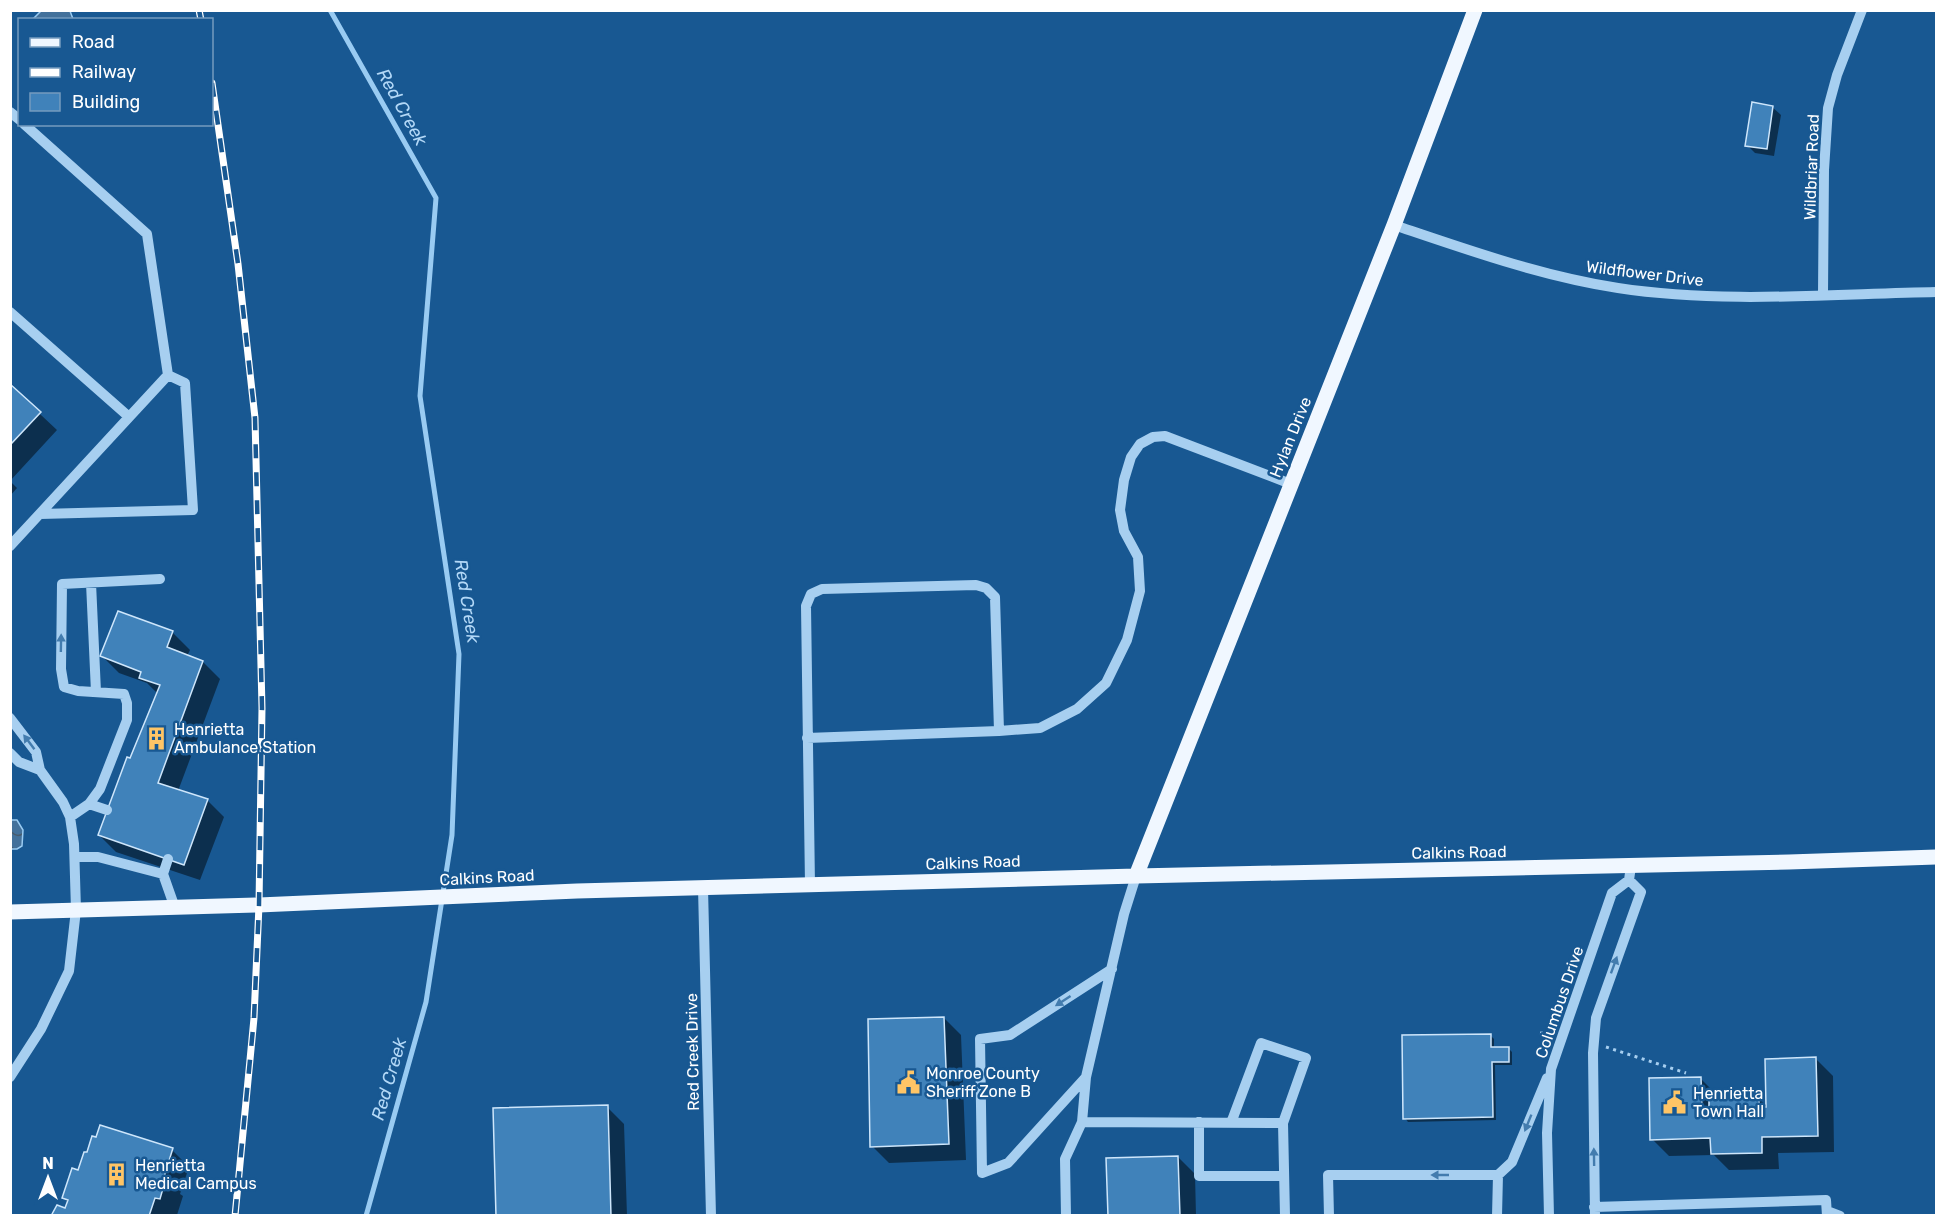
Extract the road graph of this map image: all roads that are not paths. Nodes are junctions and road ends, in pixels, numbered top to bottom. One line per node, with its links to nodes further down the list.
1 (1475, 10): 4 (main road, Hylan Drive)
2 (1862, 10): 6 (street, Wildbriar Road)
3 (26, 126): 8 (street)
4 (1394, 225): 6 (street, Wildflower Drive); 10 (main road, Hylan Drive)
5 (1936, 292): 6 (street, Wildflower Drive)
6 (1823, 294)
7 (10, 312): 9 (street)
8 (168, 375): 9 (street); 11 (street)
9 (128, 416): 11 (street)
10 (1291, 484): 17 (street); 29 (main road, Hylan Drive)
11 (40, 514): 12 (street)
12 (10, 546)
13 (160, 579): 14 (street)
14 (91, 583): 15 (street); 15 (street, one-way to 14)
15 (96, 692): 21 (street)
16 (10, 718): 20 (street, one-way to 16)
17 (999, 731): 18 (street); 18 (street)
18 (807, 738): 30 (street)
19 (10, 753): 20 (street)
20 (40, 770): 23 (street)
21 (88, 804): 22 (street); 23 (street)
22 (107, 810)
23 (70, 817): 24 (street)
24 (75, 857): 28 (street); 33 (street)
25 (1936, 857): 27 (main road, Calkins Road)
26 (168, 859): 28 (street)
27 (1630, 873): 29 (main road, Calkins Road); 36 (street, Columbus Drive); 45 (street, one-way to 27)
28 (163, 874): 32 (street)
29 (1136, 876): 30 (main road, Calkins Road); 35 (street)
30 (810, 885): 31 (main road, Calkins Road)
31 (703, 888): 32 (main road, Calkins Road); 47 (street, Red Creek Drive)
32 (175, 908): 33 (main road, Calkins Road)
33 (76, 910): 34 (main road, Calkins Road); 37 (street)
34 (10, 912)
35 (1112, 969): 38 (street); 38 (street, one-way to 38)
36 (1551, 1069): 43 (street, one-way to 43); 52 (street, Columbus Drive)
37 (10, 1077)
38 (1086, 1077): 39 (street)
39 (1082, 1122): 40 (street); 48 (street)
40 (1199, 1122): 41 (street); 44 (street)
41 (1231, 1123): 42 (street); 42 (street)
42 (1282, 1123): 44 (street)
43 (1498, 1175): 50 (street, one-way to 50); 51 (street)
44 (1284, 1176): 49 (street)
45 (1594, 1211): 46 (street)
46 (1827, 1213): 53 (street)
47 (711, 1215)
48 (1066, 1215)
49 (1285, 1215)
50 (1329, 1215)
51 (1497, 1215)
52 (1549, 1215)
53 (1840, 1215)

